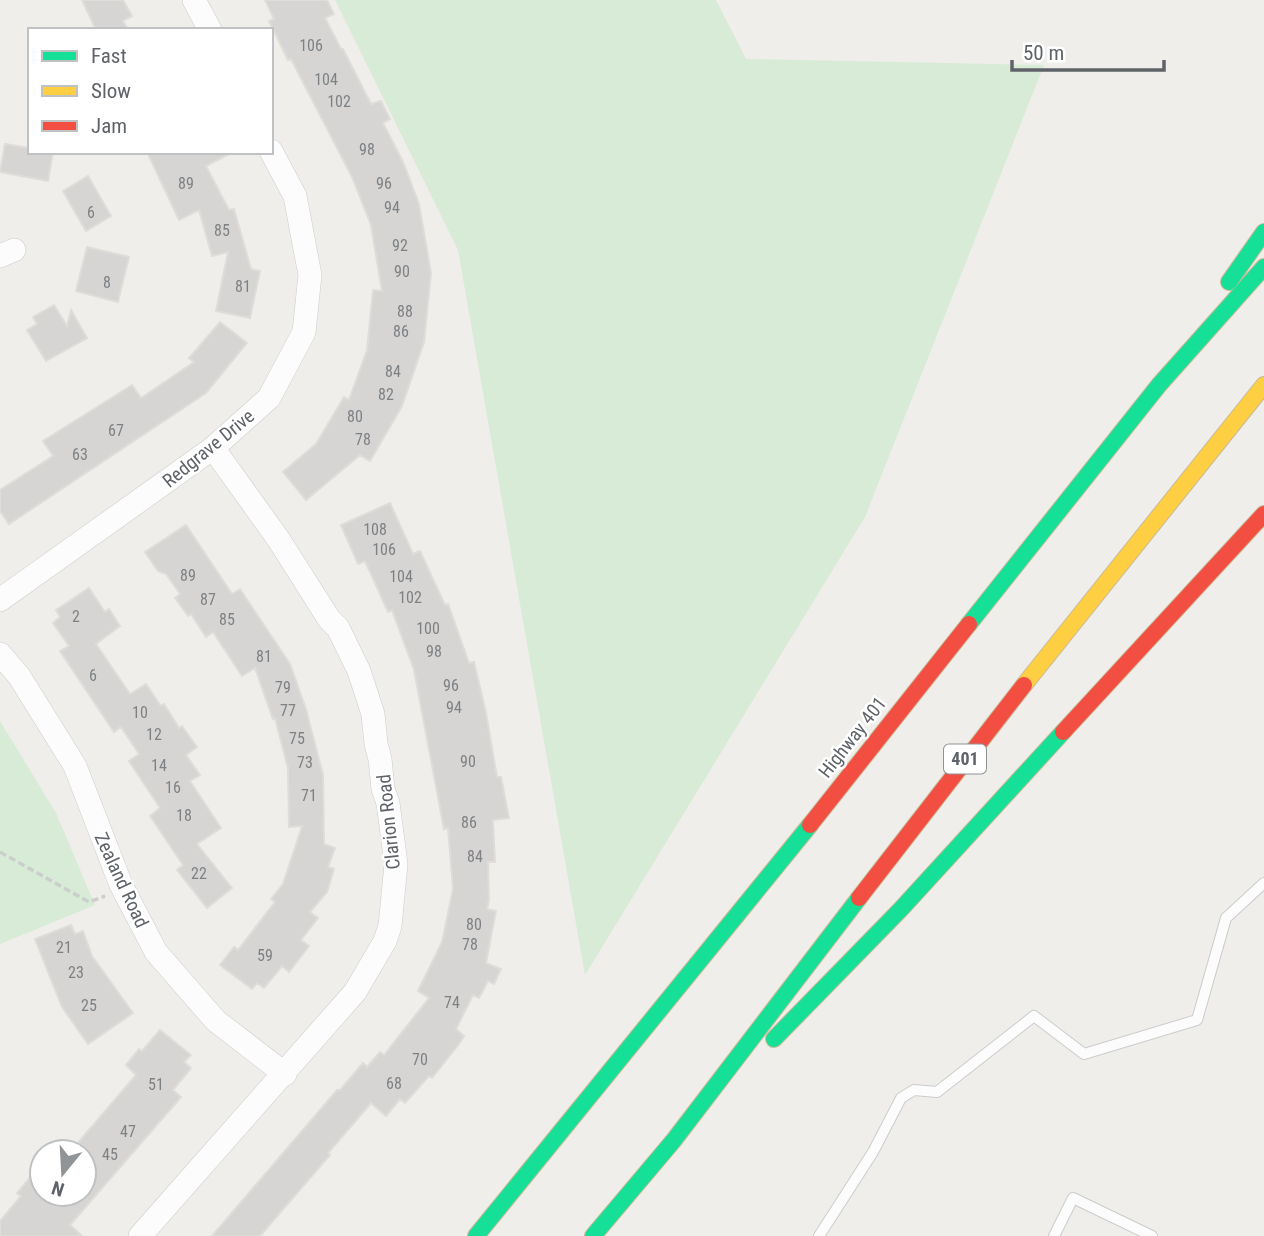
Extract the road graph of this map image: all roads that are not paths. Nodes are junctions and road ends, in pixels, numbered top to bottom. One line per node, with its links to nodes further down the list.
1 (194, 0): 2 (street)
2 (209, 28)
3 (273, 154): 8 (street, Redgrave Drive)
4 (1264, 232): 6 (highway)
5 (1264, 267): 6 (highway, Highway 401)
6 (1159, 385): 16 (highway, Highway 401)
7 (1264, 385): 14 (highway, 401)
8 (213, 448): 10 (street, Redgrave Drive); 13 (street, Clarion Road)
9 (1264, 513): 14 (highway)
10 (0, 600)
11 (0, 654): 13 (street, Zealand Road)
12 (1264, 883): 18 (lane)
13 (285, 1074): 15 (street, Clarion Road)
14 (674, 1140): 17 (highway, 401)
15 (140, 1236)
16 (476, 1236)
17 (593, 1236)
18 (819, 1236)
19 (1054, 1236): 20 (lane)
20 (1152, 1236)

